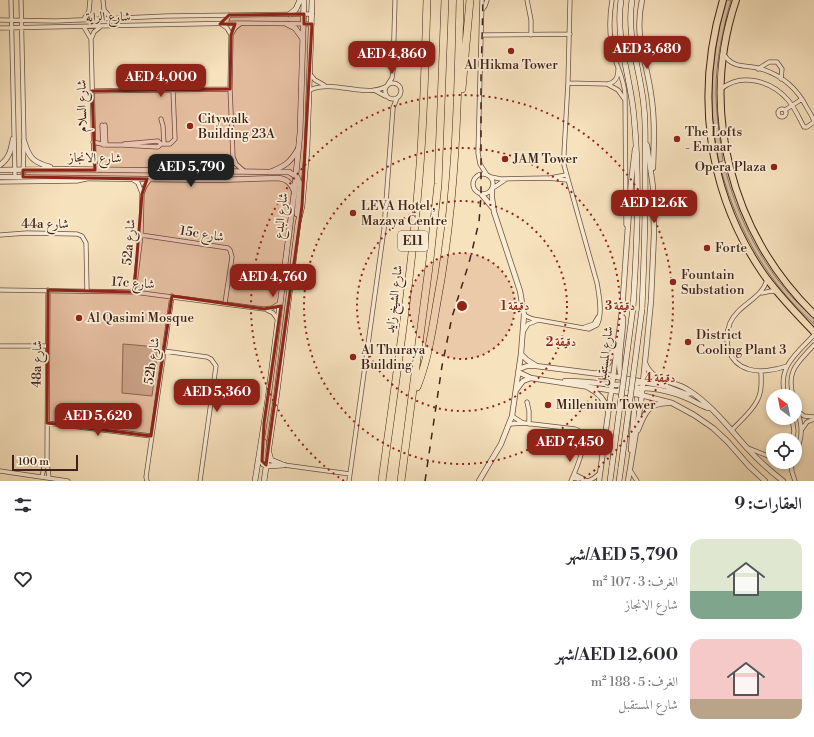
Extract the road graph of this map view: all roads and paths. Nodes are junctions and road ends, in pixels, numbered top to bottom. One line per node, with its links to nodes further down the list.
1 (12, 0): 31 (street)
2 (21, 0): 32 (street)
3 (90, 0): 29 (street)
4 (103, 0): 28 (street)
5 (300, 0): 24 (main road)
6 (304, 0): 25 (main road, شارع البدع)
7 (312, 0): 26 (main road, شارع البدع)
8 (395, 0): 56 (street)
9 (427, 0): 204 (highway, شارع الشيخ زايد / E11)
10 (445, 0): 164 (highway, E11)
11 (460, 0): 70 (highway)
12 (470, 0): 70 (highway)
13 (482, 0): 23 (street)
14 (487, 0): 23 (street)
15 (528, 0): 46 (street)
16 (570, 0): 43 (street)
17 (612, 0): 50 (street)
18 (621, 0): 75 (main road, شارع المستقبل)
19 (632, 0): 76 (main road)
20 (642, 0): 105 (street)
21 (723, 0): 115 (main road)
22 (736, 0): 49 (main road)
23 (482, 10): 45 (street)
24 (290, 14): 25 (street, شارع الراية); 27 (street, شارع الراية)
25 (304, 14): 26 (street, شارع الراية); 36 (main road, شارع البدع)
26 (312, 14): 37 (main road, شارع البدع)
27 (230, 15): 28 (street, شارع الراية); 34 (street)
28 (111, 18): 29 (street, شارع الراية)
29 (84, 19): 32 (street, شارع الراية)
30 (0, 20): 31 (street, شارع الراية)
31 (12, 20): 32 (street, شارع الراية); 40 (street)
32 (21, 20): 41 (street)
33 (241, 23): 34 (street, شارع الراية); 35 (street, شارع الراية); 44 (street)
34 (220, 24): 38 (street, شارع الراية); 44 (street)
35 (287, 24): 36 (street, شارع الراية); 48 (main road)
36 (304, 24): 37 (street, شارع الراية); 48 (main road, شارع البدع)
37 (312, 24): 52 (main road, شارع البدع)
38 (100, 27): 42 (street, شارع الراية); 47 (street)
39 (0, 28): 40 (street, شارع الراية)
40 (12, 28): 41 (street, شارع الراية); 74 (street)
41 (21, 28): 42 (street, شارع الراية); 77 (street)
42 (84, 28): 47 (street)
43 (570, 34): 46 (street); 54 (street)
44 (231, 35): 58 (street)
45 (481, 35): 46 (street); 95 (street)
46 (531, 35)
47 (91, 39): 63 (street, شارع السلام)
48 (303, 40): 81 (main road, شارع البدع)
49 (724, 53): 51 (street); 59 (main road)
50 (618, 68): 55 (street); 67 (street)
51 (758, 68): 53 (street); 53 (street)
52 (310, 74): 57 (street); 61 (main road, شارع البدع)
53 (781, 79): 66 (street)
54 (568, 83): 55 (street); 93 (street)
55 (607, 84): 67 (street)
56 (387, 85): 62 (street); 64 (street); 65 (street)
57 (325, 86): 61 (street); 62 (street)
58 (230, 89): 60 (street); 82 (street)
59 (721, 89): 68 (street); 127 (main road)
60 (172, 90): 63 (street); 79 (street)
61 (310, 90): 111 (main road, شارع البدع)
62 (374, 90): 64 (street)
63 (92, 91): 78 (street, شارع السلام)
64 (388, 98): 65 (street); 71 (street)
65 (397, 98): 71 (street)
66 (802, 99): 68 (street); 68 (street)
67 (625, 100): 114 (street)
68 (792, 106): 69 (street)
69 (784, 110)
70 (457, 115): 164 (highway)
71 (393, 116): 194 (street)
72 (161, 119): 79 (street)
73 (104, 125): 80 (street)
74 (13, 139): 83 (street); 86 (street)
75 (636, 139): 114 (street, شارع المستقبل); 209 (main road, شارع المستقبل, bridge)
76 (645, 139): 105 (street); 210 (main road, bridge)
77 (24, 141): 84 (street); 87 (street)
78 (93, 142): 80 (street); 88 (street, شارع السلام)
79 (162, 144): 80 (street)
80 (105, 145)
81 (299, 147): 91 (street, شارع الانجاز); 92 (main road, شارع البدع)
82 (233, 157): 89 (street); 90 (street)
83 (0, 164)
84 (54, 169): 87 (street, شارع الانجاز); 88 (street, شارع الانجاز)
85 (0, 170): 86 (street, شارع الانجاز)
86 (15, 170): 87 (street, شارع الانجاز); 94 (street)
87 (23, 170): 97 (street)
88 (100, 170): 89 (street, شارع الانجاز)
89 (222, 171): 90 (street, شارع الانجاز)
90 (244, 171): 91 (street, شارع الانجاز)
91 (270, 172): 92 (main road)
92 (296, 175): 108 (main road, شارع البدع); 111 (main road)
93 (566, 175): 99 (street); 103 (street)
94 (15, 176): 96 (street, شارع الانجاز); 97 (street, شارع الانجاز)
95 (489, 176): 102 (street); 106 (street); 109 (street)
96 (0, 177)
97 (23, 177): 98 (street, شارع الانجاز)
98 (89, 178): 100 (street, شارع الانجاز); 104 (street, شارع الانجاز)
99 (547, 178): 102 (street); 103 (street)
100 (132, 179): 101 (street, شارع الانجاز); 107 (street)
101 (150, 179): 107 (street, 52a شارع); 108 (street, شارع الانجاز)
102 (507, 179): 106 (street)
103 (567, 180): 130 (street)
104 (0, 182)
105 (653, 187): 140 (street)
106 (492, 189): 109 (street); 110 (street)
107 (142, 194): 113 (street, 52a شارع)
108 (294, 194): 123 (main road, شارع البدع)
109 (482, 195): 110 (street)
110 (494, 212): 128 (street)
111 (298, 223): 184 (main road, شارع البدع)
112 (0, 235): 118 (street, 44a شارع)
113 (140, 235): 119 (street, 52a شارع); 124 (street, 15c شارع)
114 (627, 236): 126 (street, شارع المستقبل)
115 (767, 279): 120 (main road); 121 (street)
116 (0, 290): 117 (street, 17c شارع)
117 (48, 290): 118 (street, 17c شارع); 137 (street, 48a شارع)
118 (87, 290): 119 (street, 17c شارع)
119 (134, 292): 122 (street, 17c شارع)
120 (778, 292): 121 (street); 132 (main road)
121 (761, 293): 145 (street)
122 (172, 296): 124 (street, 17c شارع); 138 (street, 52b شارع)
123 (282, 302): 125 (street, 17c شارع); 129 (main road, شارع البدع)
124 (225, 303): 125 (street, 17c شارع)
125 (264, 309): 129 (street, 17c شارع)
126 (622, 311): 133 (street, شارع المستقبل); 150 (street)
127 (814, 314)
128 (524, 315): 130 (street); 131 (street)
129 (278, 320): 173 (main road, شارع البدع)
130 (539, 320): 131 (street)
131 (523, 332): 139 (street)
132 (814, 332)
133 (619, 335): 146 (street); 148 (street, شارع المستقبل)
134 (814, 335): 142 (street)
135 (814, 345): 158 (street)
136 (0, 346): 137 (street)
137 (48, 346): 172 (street, 48a شارع)
138 (164, 351): 181 (street, 52b شارع); 200 (street)
139 (521, 354): 141 (street); 144 (street)
140 (645, 361): 152 (street); 162 (street)
141 (536, 366): 144 (street); 146 (street)
142 (787, 366): 143 (street); 147 (street)
143 (771, 370): 145 (street); 147 (street)
144 (519, 371): 149 (street); 160 (street)
145 (761, 371): 178 (street)
146 (595, 374): 148 (street)
147 (781, 375): 157 (street)
148 (613, 377): 150 (street); 153 (street, شارع المستقبل); 155 (street)
149 (531, 378): 151 (street); 160 (street)
150 (624, 379): 152 (street); 155 (street)
151 (555, 382): 153 (street); 154 (street)
152 (643, 382): 155 (street); 156 (street); 162 (street)
153 (612, 384): 155 (street); 159 (street, شارع المستقبل)
154 (584, 386): 159 (street); 170 (street)
155 (629, 386): 156 (street); 159 (street); 161 (street); 163 (street)
156 (642, 387): 163 (street); 167 (street)
157 (784, 389)
158 (792, 389)
159 (612, 390): 161 (street); 170 (street, شارع المستقبل)
160 (516, 392): 169 (street)
161 (630, 393): 163 (street); 186 (street)
162 (692, 393): 167 (street)
163 (641, 395): 166 (street); 182 (street)
164 (413, 397): 205 (highway, E11)
165 (527, 402): 176 (street)
166 (675, 404): 182 (street); 213 (street)
167 (710, 408): 178 (street)
168 (802, 414): 171 (street)
169 (512, 416): 174 (street); 175 (street)
170 (608, 418): 193 (street, شارع المستقبل)
171 (814, 418): 179 (street)
172 (47, 423): 181 (street); 187 (street, 48a شارع)
173 (264, 423): 189 (main road); 201 (main road, شارع البدع)
174 (524, 423): 175 (street); 176 (street)
175 (510, 424): 206 (street)
176 (529, 424): 197 (street)
177 (801, 425): 179 (street)
178 (732, 430): 183 (street)
179 (802, 430): 180 (street)
180 (802, 433)
181 (151, 436): 198 (street, 52b شارع)
182 (636, 438): 186 (street)
183 (747, 448): 185 (street); 214 (street)
184 (268, 451): 188 (main road); 189 (main road, شارع البدع)
185 (766, 455)
186 (631, 458): 191 (street)
187 (47, 462): 195 (street, 48a شارع); 196 (street, 48a شارع)
188 (284, 465): 189 (main road); 194 (street)
189 (266, 466): 202 (main road, شارع البدع)
190 (792, 469): 215 (street)
191 (630, 470): 211 (street); 212 (street)
192 (0, 471): 195 (street)
193 (601, 472): 207 (street); 208 (street, شارع المستقبل)
194 (350, 474): 203 (street)
195 (42, 477): 196 (street)
196 (49, 478): 199 (street)
197 (572, 478): 207 (street)
198 (146, 480)
199 (68, 481)
200 (200, 481)
201 (255, 481)
202 (264, 481)
203 (349, 481)
204 (382, 481)
205 (401, 481)
206 (479, 481)
207 (587, 481)
208 (599, 481)
209 (610, 481)
210 (619, 481)
211 (628, 481)
212 (637, 481)
213 (765, 481)
214 (783, 481)
215 (795, 481)

